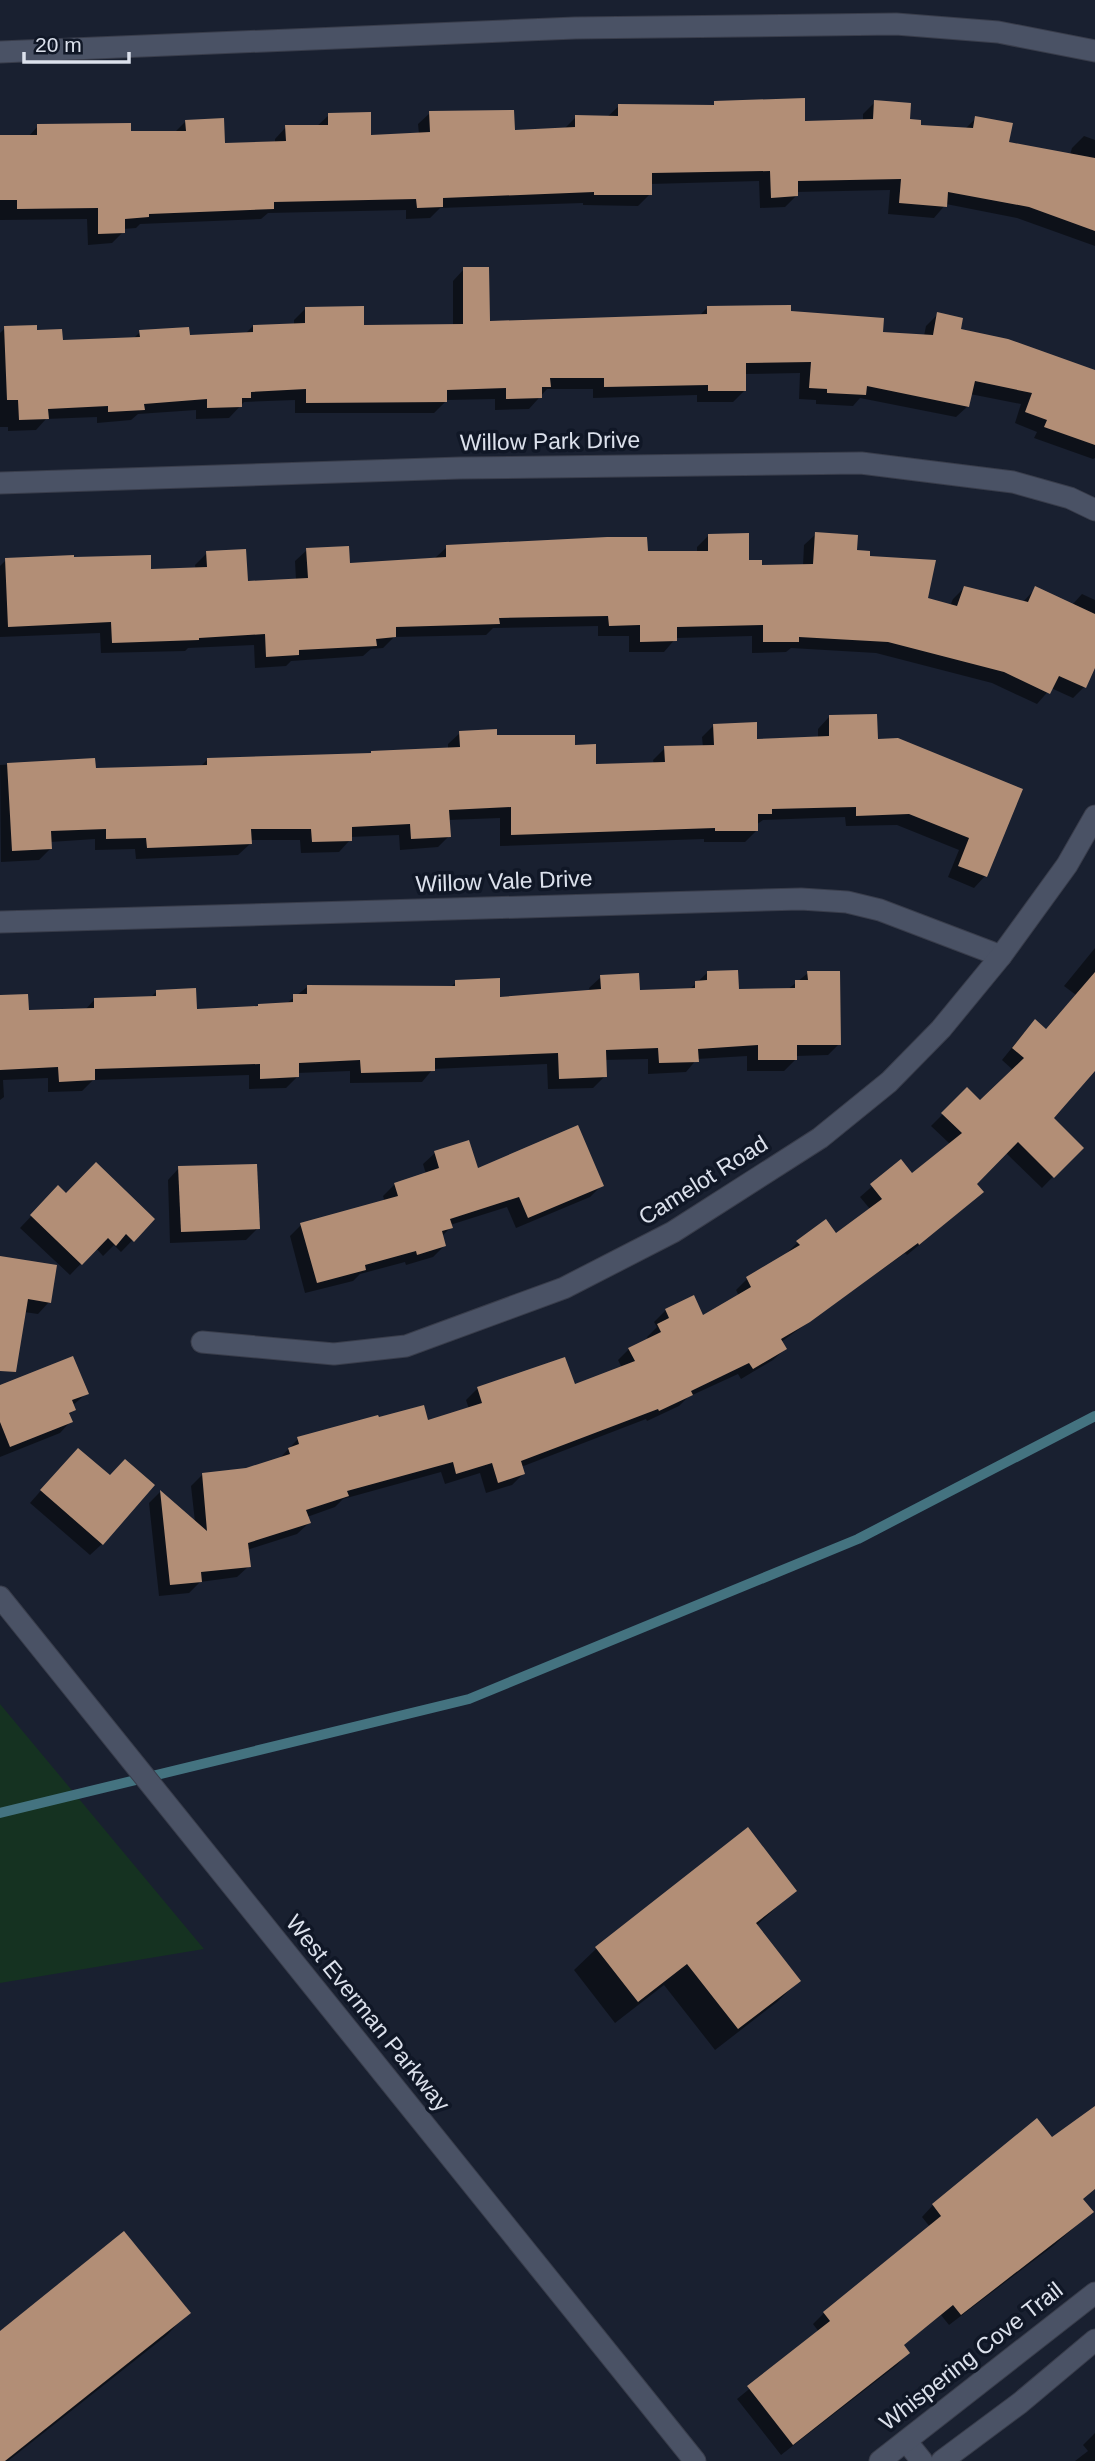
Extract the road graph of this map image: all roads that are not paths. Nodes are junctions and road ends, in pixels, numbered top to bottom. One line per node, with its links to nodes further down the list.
1 (1095, 51): 2 (street)
2 (0, 52)
3 (0, 483): 4 (street, Willow Park Drive)
4 (1095, 510)
5 (1095, 816): 7 (street, Camelot Road)
6 (0, 922): 7 (street, Willow Vale Drive)
7 (1001, 956): 8 (street, Camelot Road)
8 (202, 1342)
9 (0, 1597): 13 (street, West Everman Parkway)
10 (1095, 2293): 12 (street, Whispering Cove Trail)
11 (1095, 2340): 16 (street)
12 (906, 2441): 14 (street, Whispering Cove Trail); 15 (street)
13 (695, 2461)
14 (880, 2461)
15 (922, 2461)
16 (942, 2461)

